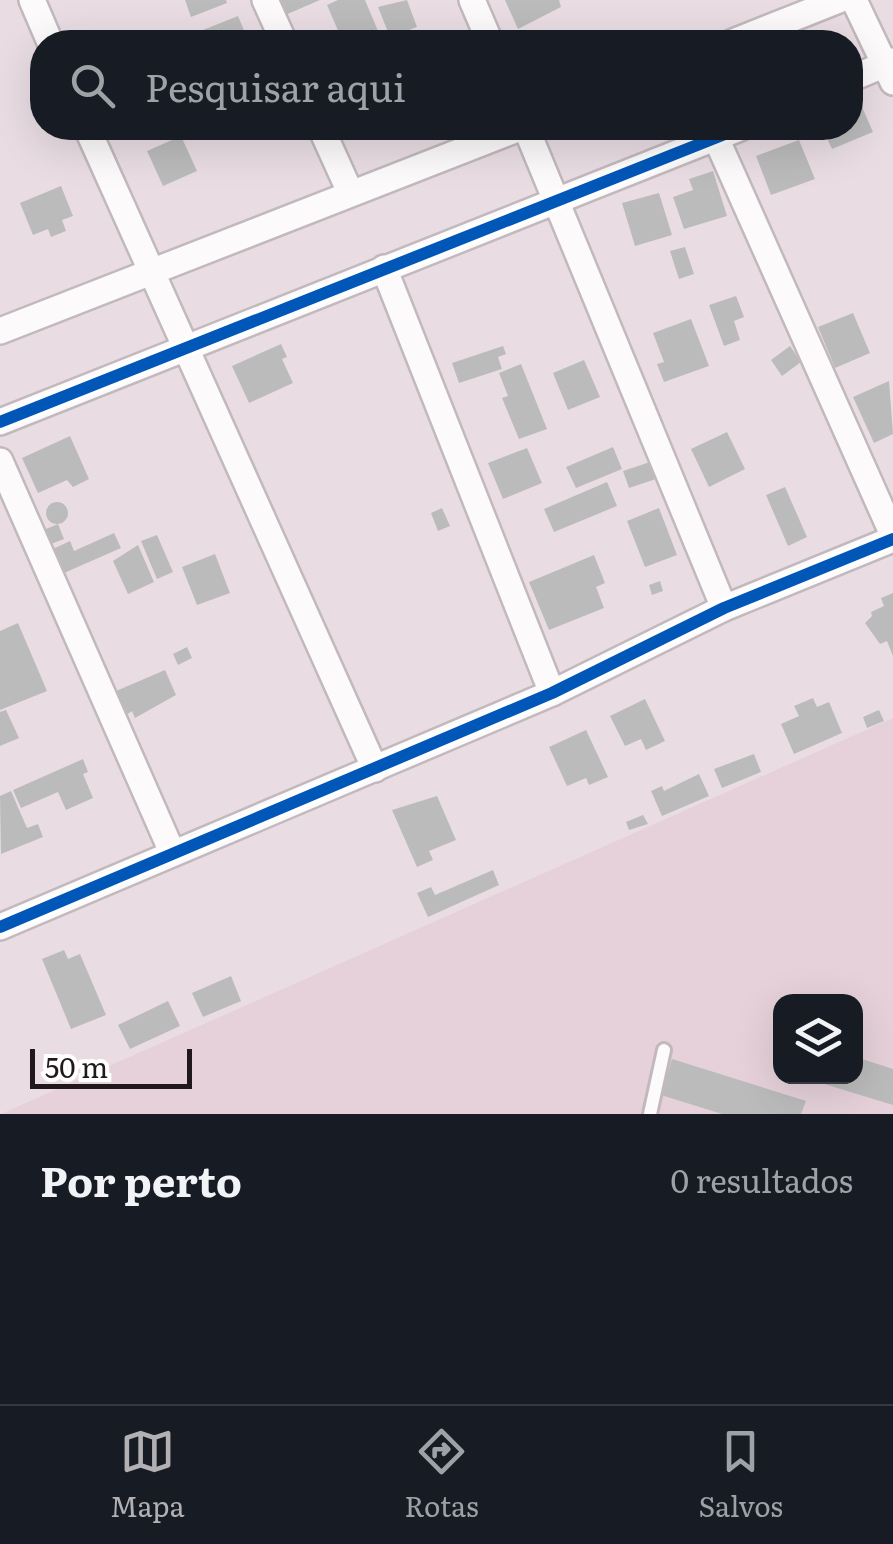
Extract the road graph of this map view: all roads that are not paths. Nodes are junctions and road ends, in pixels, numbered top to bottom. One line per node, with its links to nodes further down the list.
1 (32, 0): 6 (street)
2 (265, 0): 7 (street)
3 (472, 0): 8 (street)
4 (839, 0): 9 (street)
5 (854, 0): 10 (street)
6 (45, 30)
7 (279, 30)
8 (485, 30)
9 (763, 30)
10 (890, 69): 11 (street)
11 (863, 76)
12 (92, 140): 21 (street)
13 (327, 140): 18 (street)
14 (491, 140): 18 (street)
15 (529, 140): 19 (street)
16 (711, 140): 19 (street)
17 (731, 140): 26 (street)
18 (350, 192): 21 (street)
19 (557, 202): 20 (street); 27 (street)
20 (384, 268): 23 (street); 28 (street)
21 (148, 270): 22 (street); 23 (street)
22 (0, 332)
23 (185, 347): 24 (street); 29 (street)
24 (0, 422)
25 (0, 461): 30 (street)
26 (893, 537): 27 (street)
27 (724, 608): 28 (street)
28 (552, 693): 29 (street)
29 (376, 769): 30 (street)
30 (172, 852): 31 (street)
31 (0, 927)
32 (664, 1050): 33 (lane)
33 (650, 1114)

